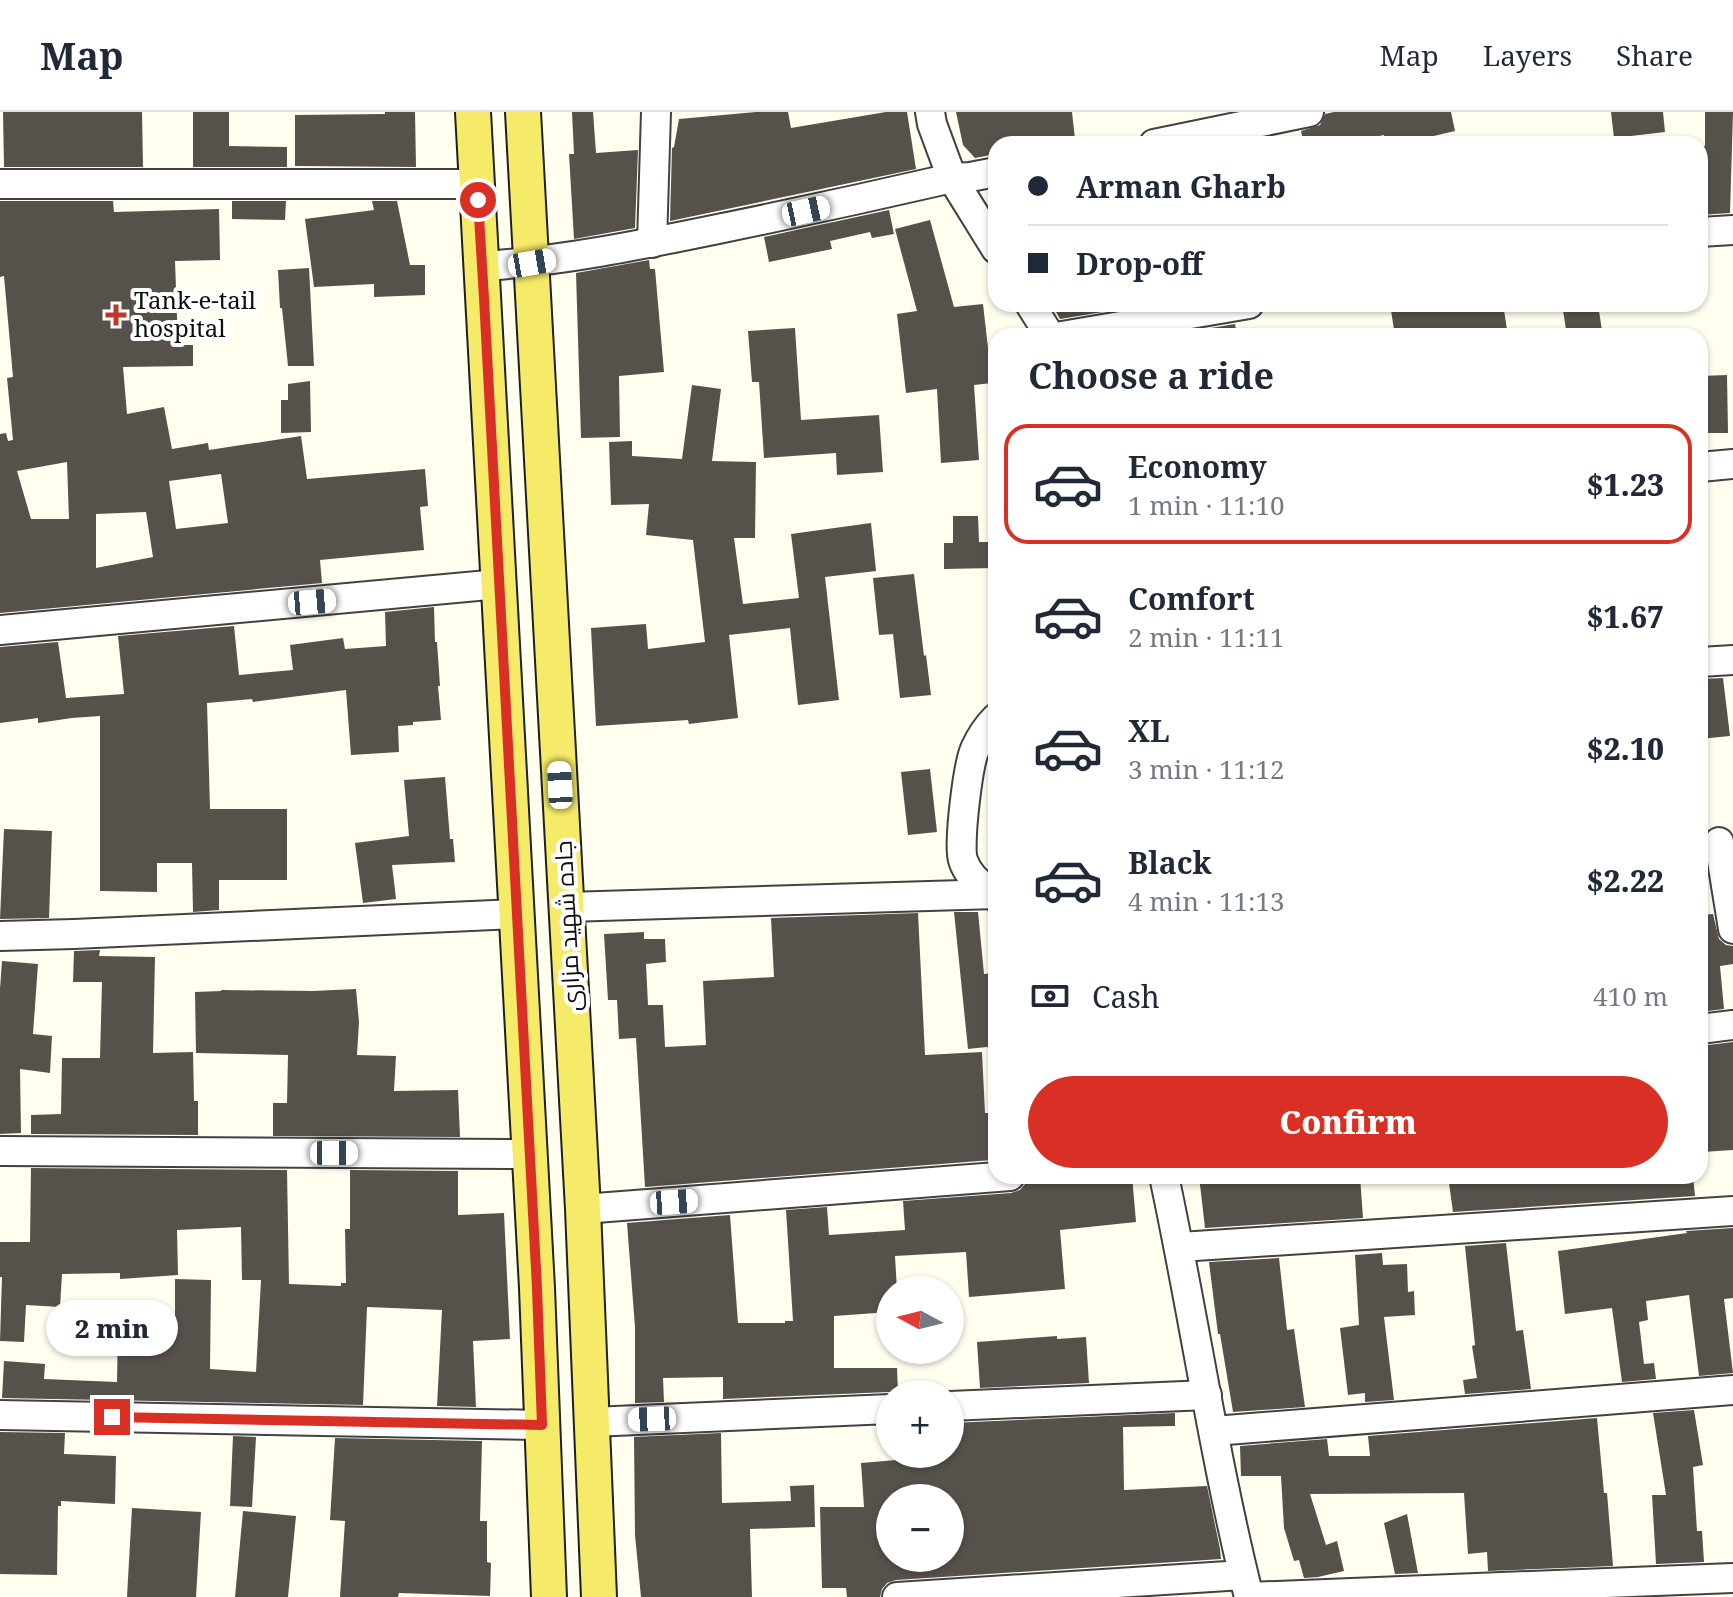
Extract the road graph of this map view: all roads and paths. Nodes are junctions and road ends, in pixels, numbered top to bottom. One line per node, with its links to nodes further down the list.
1 (473, 112): 10 (main road)
2 (523, 112): 15 (main road, جاده شهید مزاری)
3 (656, 112): 14 (street)
4 (930, 112): 8 (street)
5 (1309, 112): 6 (street)
6 (1193, 136)
7 (988, 174): 8 (street)
8 (952, 178): 13 (street); 14 (street)
9 (0, 184): 10 (street)
10 (476, 184): 16 (main road)
11 (1733, 230): 12 (street)
12 (1708, 232)
13 (988, 236)
14 (652, 243): 15 (street)
15 (532, 263): 16 (street); 29 (main road, جاده شهید مزاری)
16 (483, 266): 21 (main road)
17 (1202, 312): 18 (street)
18 (1109, 328)
19 (1733, 464): 20 (street)
20 (1708, 466)
21 (499, 584): 22 (street); 30 (main road)
22 (0, 630)
23 (1733, 660): 24 (street)
24 (1708, 662)
25 (988, 727): 27 (street)
26 (1717, 842): 31 (street)
27 (988, 890)
28 (988, 895): 29 (street)
29 (567, 907): 39 (main road, جاده شهید مزاری)
30 (517, 914): 32 (street); 36 (main road)
31 (1733, 929)
32 (0, 936)
33 (1733, 1025): 34 (street)
34 (1708, 1028)
35 (0, 1151): 36 (street)
36 (530, 1154): 48 (main road)
37 (988, 1178): 39 (street)
38 (1166, 1184): 41 (street)
39 (583, 1209): 47 (main road, جاده شهید مزاری)
40 (1733, 1211): 41 (street)
41 (1180, 1247): 43 (street)
42 (1733, 1390): 49 (street)
43 (1207, 1395): 44 (street); 49 (street)
44 (964, 1405)
45 (876, 1410): 47 (street)
46 (0, 1415): 48 (street)
47 (592, 1422): 53 (main road, جاده شهید مزاری)
48 (542, 1425): 52 (main road)
49 (1214, 1431): 51 (street)
50 (1733, 1578): 51 (street)
51 (1247, 1590): 54 (street)
52 (549, 1597)
53 (599, 1597)
54 (897, 1597)

